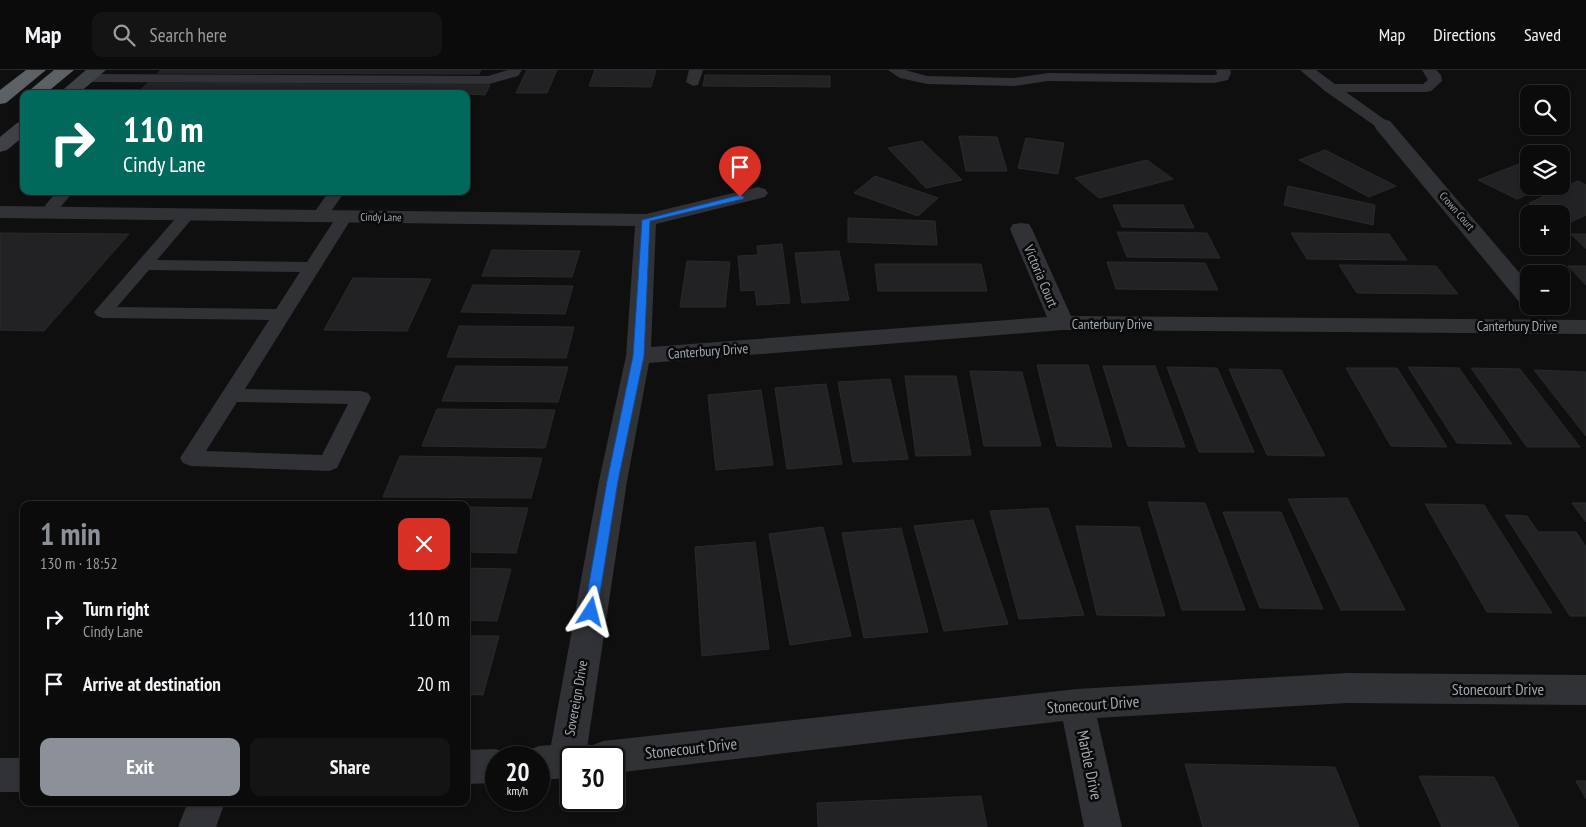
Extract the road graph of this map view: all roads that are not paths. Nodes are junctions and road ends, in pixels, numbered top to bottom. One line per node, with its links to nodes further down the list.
1 (37, 70): 13 (highway)
2 (65, 70): 10 (highway)
3 (515, 70): 8 (lane)
4 (895, 70): 5 (lane)
5 (1223, 70)
6 (1307, 70): 9 (lane)
7 (1429, 70): 9 (lane)
8 (92, 74): 11 (main road)
9 (1330, 88): 14 (lane)
10 (39, 90)
11 (72, 90)
12 (20, 103): 13 (highway)
13 (4, 107)
14 (1382, 125): 29 (street, Crown Court)
15 (20, 130): 16 (main road)
16 (0, 146)
17 (758, 193): 25 (street, Cindy Lane)
18 (63, 195): 21 (lane)
19 (334, 195): 23 (lane)
20 (0, 212): 21 (street, Cindy Lane)
21 (47, 213): 22 (street, Cindy Lane)
22 (188, 214): 23 (street, Cindy Lane); 27 (lane)
23 (320, 216): 24 (street, Cindy Lane)
24 (345, 216): 25 (street, Cindy Lane); 28 (lane)
25 (646, 220): 35 (street, Sovereign Drive)
26 (1021, 229): 32 (street, Victoria Court)
27 (144, 265): 28 (lane); 30 (lane)
28 (312, 267): 30 (lane)
29 (1520, 289)
30 (282, 315): 36 (lane)
31 (1541, 315): 33 (street)
32 (1062, 323): 33 (street, Canterbury Drive); 35 (street, Canterbury Drive)
33 (1550, 327): 34 (street, Canterbury Drive)
34 (1586, 327)
35 (638, 356): 40 (street, Sovereign Drive)
36 (232, 395): 36 (lane)
37 (1586, 690): 38 (street, Stonecourt Drive)
38 (1077, 704): 39 (street, Stonecourt Drive); 47 (street, Marble Drive)
39 (625, 755)
40 (558, 762)
41 (485, 766): 42 (street)
42 (470, 767)
43 (0, 775): 44 (street)
44 (20, 776)
45 (205, 806): 46 (street)
46 (196, 827)
47 (1102, 827)

